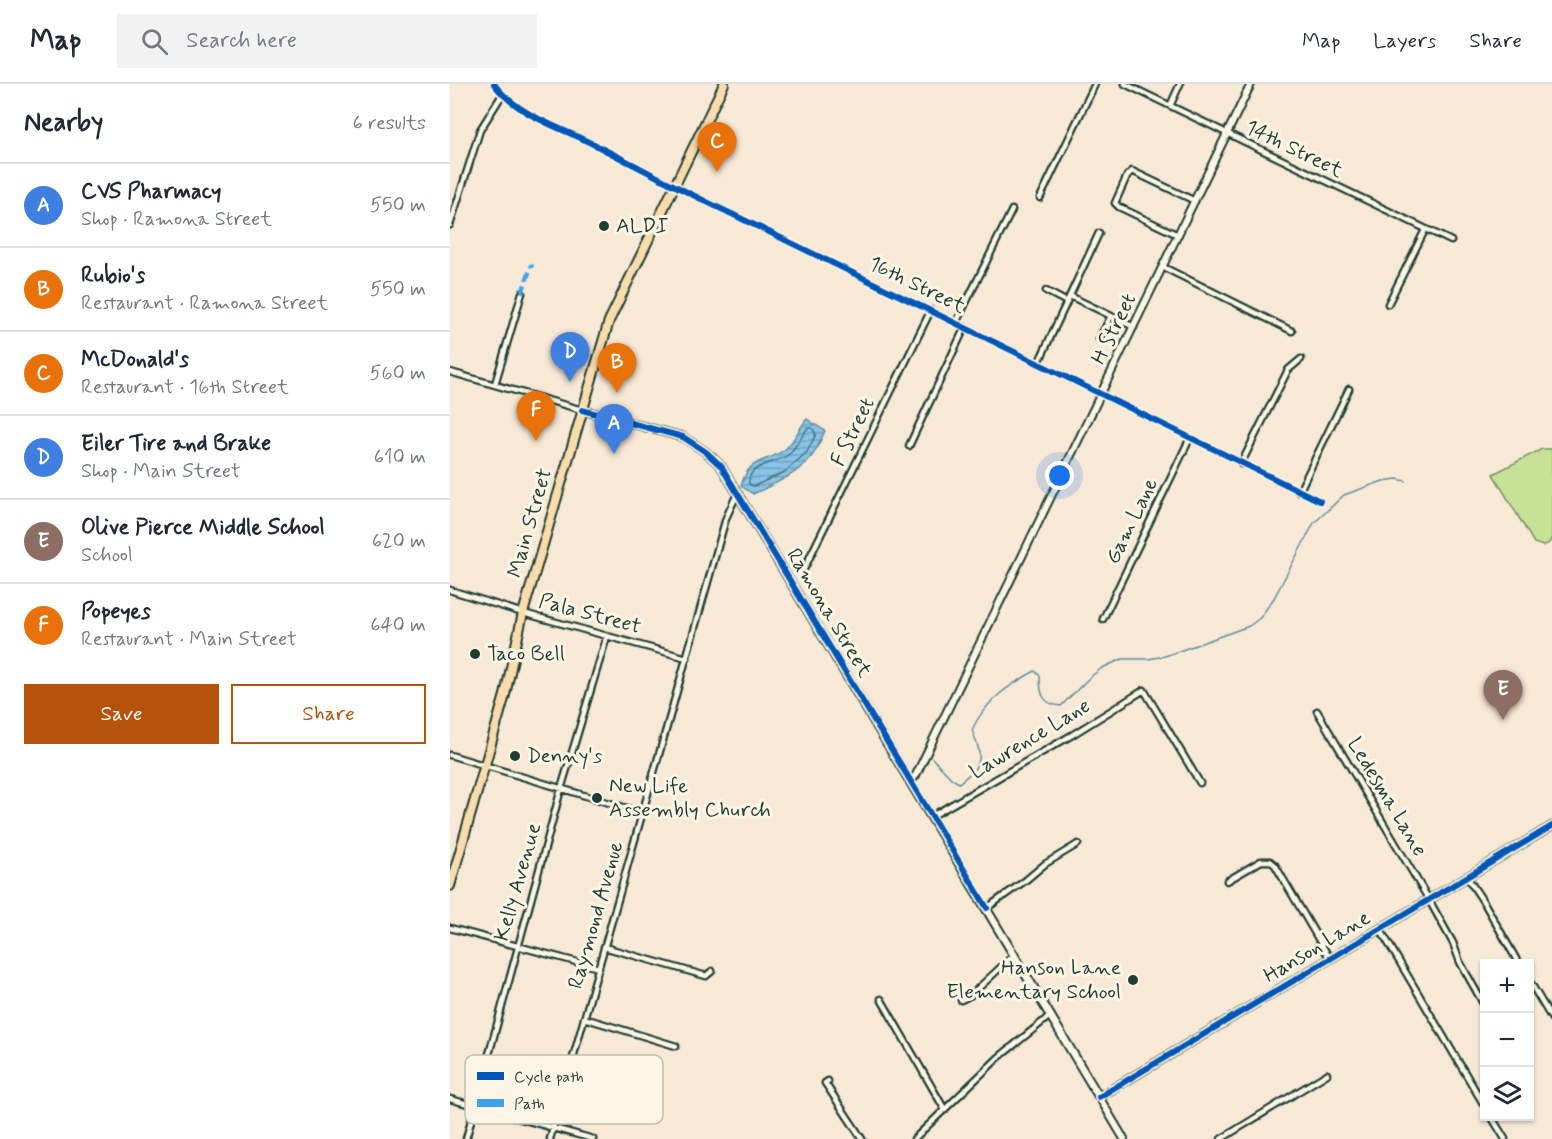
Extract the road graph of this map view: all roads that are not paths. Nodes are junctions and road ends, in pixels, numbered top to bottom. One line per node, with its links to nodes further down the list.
1 (494, 84): 7 (street)
2 (724, 84): 10 (main road, Main Street)
3 (1095, 84): 11 (street)
4 (1125, 84): 8 (street, 14th Street)
5 (1180, 84): 8 (street)
6 (1251, 84): 9 (street, H Street)
7 (502, 95): 10 (street, 16th Street); 14 (street)
8 (1170, 106): 9 (street, 14th Street)
9 (1227, 134): 12 (street, H Street); 15 (street, 14th Street)
10 (674, 185): 25 (street, 16th Street); 38 (main road, Main Street)
11 (1040, 198)
12 (1195, 201): 17 (street, H Street); 17 (street)
13 (1012, 210): 27 (street)
14 (450, 225)
15 (1425, 230): 18 (street, 14th Street); 24 (street)
16 (1099, 233): 22 (street)
17 (1178, 236): 19 (street, H Street)
18 (1450, 241)
19 (1163, 267): 29 (street, H Street); 30 (street)
20 (1046, 291): 23 (street)
21 (522, 293): 35 (street)
22 (1070, 296): 23 (street); 26 (street)
23 (1067, 302): 33 (street)
24 (1388, 304)
25 (931, 310): 27 (street, 16th Street); 45 (street, F Street)
26 (1111, 316): 29 (street); 31 (street)
27 (956, 323): 28 (street, 16th Street)
28 (965, 327): 33 (street, 16th Street); 40 (street)
29 (1134, 327): 37 (street, H Street)
30 (1292, 331)
31 (1099, 339)
32 (1301, 359): 41 (street)
33 (1038, 364): 37 (street, 16th Street)
34 (450, 372): 35 (street)
35 (495, 384): 38 (street)
36 (1349, 389): 42 (street)
37 (1101, 394): 39 (street, 16th Street); 54 (street, H Street)
38 (582, 410): 43 (main road, Ramona Street); 47 (main road, Main Street)
39 (1190, 438): 41 (street, 16th Street); 48 (street, Gam Lane)
40 (909, 447)
41 (1241, 464): 42 (street, 16th Street)
42 (1299, 492): 44 (street, 16th Street)
43 (737, 493): 50 (street, Raymond Avenue); 54 (main road, Ramona Street)
44 (1320, 501)
45 (804, 569)
46 (450, 590): 47 (street, Pala Street)
47 (523, 613): 49 (street, Pala Street); 53 (main road, Main Street)
48 (1103, 619)
49 (607, 636): 50 (street, Pala Street); 56 (street, Kelly Avenue)
50 (687, 658): 57 (street, Raymond Avenue)
51 (1317, 711): 64 (street, Ledesma Lane)
52 (450, 755): 53 (street)
53 (486, 765): 56 (street); 63 (main road, Main Street)
54 (911, 782): 58 (main road, Ramona Street)
55 (1200, 783): 58 (street, Lawrence Lane)
56 (561, 789): 57 (street); 68 (street, Kelly Avenue)
57 (643, 813): 69 (street, Raymond Avenue)
58 (932, 816): 65 (main road, Ramona Street)
59 (1552, 826): 61 (main road, Hanson Lane)
60 (1078, 844): 65 (street)
61 (1467, 877): 64 (main road, Hanson Lane); 72 (street)
62 (1227, 881): 71 (street)
63 (450, 886)
64 (1429, 900): 67 (main road, Hanson Lane); 76 (street, Ledesma Lane)
65 (987, 908): 70 (main road, Ramona Street)
66 (450, 928): 68 (street)
67 (1380, 929): 71 (main road, Hanson Lane); 88 (street)
68 (517, 947): 73 (street); 83 (street, Kelly Avenue)
69 (604, 947): 73 (street, Raymond Avenue); 74 (street)
70 (1015, 954): 78 (street); 79 (main road, Ramona Street)
71 (1330, 959): 87 (main road, Hanson Lane)
72 (1517, 959)
73 (598, 968): 80 (street, Raymond Avenue)
74 (712, 971)
75 (1534, 989): 81 (street)
76 (1480, 996)
77 (881, 999): 91 (street)
78 (960, 1000)
79 (1051, 1014): 87 (main road, Ramona Street); 91 (street)
80 (584, 1018): 82 (street); 84 (street, Raymond Avenue)
81 (1552, 1019)
82 (676, 1046)
83 (488, 1055)
84 (574, 1055)
85 (1327, 1074): 103 (street)
86 (828, 1081): 100 (street)
87 (1099, 1097): 102 (street, Ramona Street)
88 (1480, 1097)
89 (450, 1099): 90 (street)
90 (465, 1103)
91 (945, 1110): 101 (street)
92 (1494, 1121): 104 (street)
93 (469, 1124): 97 (street, Kelly Avenue)
94 (539, 1124): 96 (street)
95 (554, 1124): 96 (street, Raymond Avenue)
96 (553, 1128): 98 (street, Raymond Avenue); 99 (street)
97 (465, 1139)
98 (550, 1139)
99 (592, 1139)
100 (862, 1139)
101 (914, 1139)
102 (1124, 1139)
103 (1221, 1139)
104 (1505, 1139)

